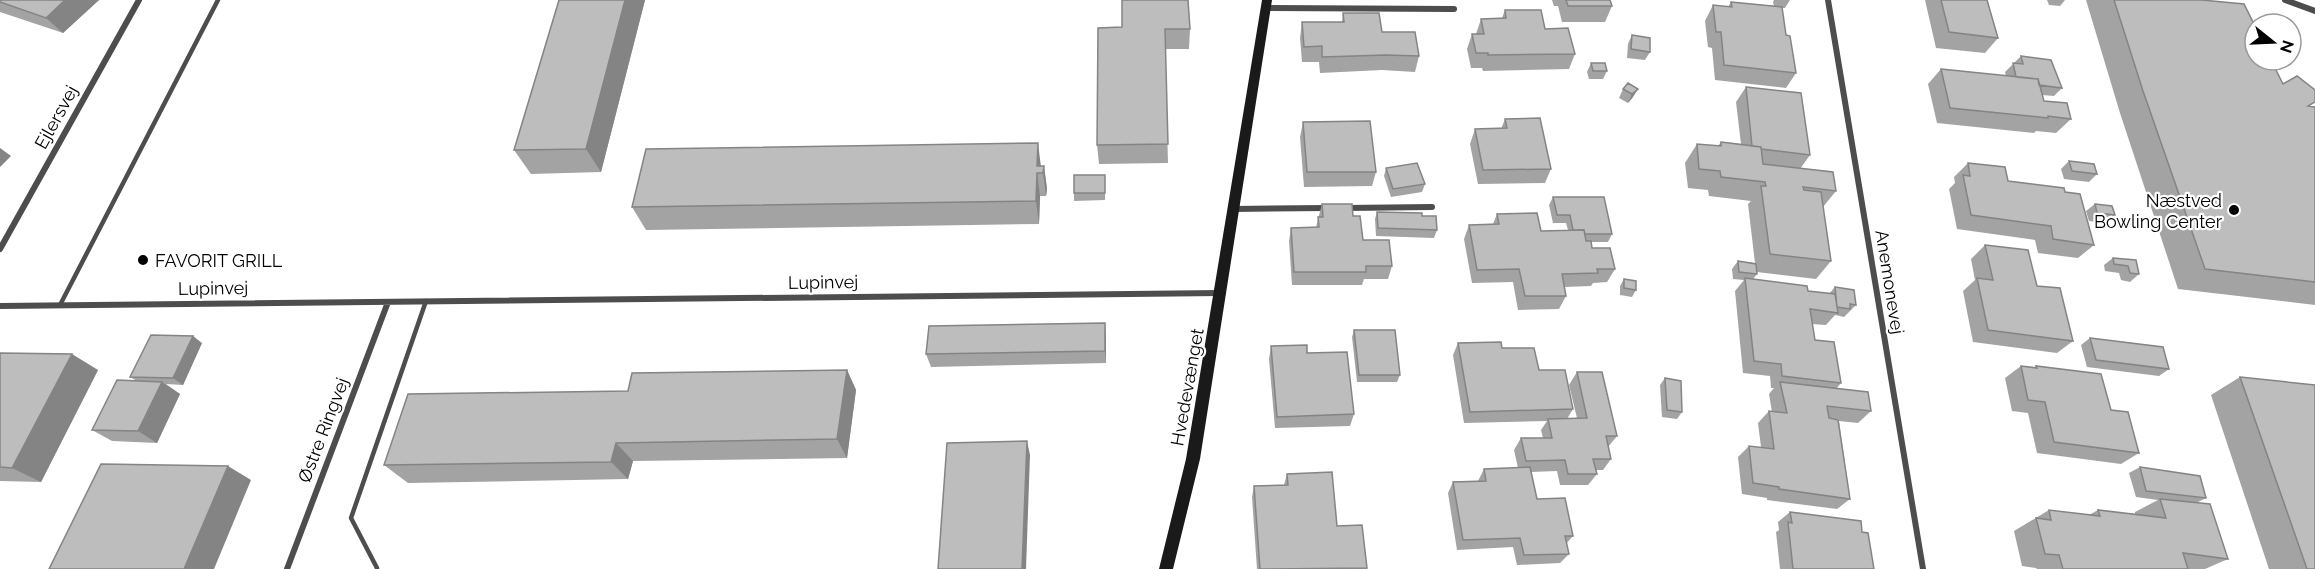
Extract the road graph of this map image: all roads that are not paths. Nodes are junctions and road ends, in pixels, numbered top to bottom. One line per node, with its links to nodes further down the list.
1 (139, 0): 10 (street, Ejlersvej)
2 (218, 0): 14 (lane)
3 (1828, 0): 19 (street, Anemonevej)
4 (2285, 0): 7 (street)
5 (1267, 4): 6 (street, Hvedevænget); 9 (street, Hvedevænget)
6 (1454, 9)
7 (2315, 11)
8 (1432, 207): 9 (street)
9 (1234, 209): 11 (street, Hvedevænget)
10 (0, 249)
11 (1221, 293): 12 (street, Lupinvej); 18 (street, Hvedevænget)
12 (426, 301): 13 (street, Lupinvej); 16 (lane)
13 (388, 302): 14 (street, Lupinvej); 17 (street, Østre Ringvej)
14 (60, 305): 15 (street, Lupinvej)
15 (0, 306)
16 (377, 568)
17 (287, 569)
18 (1166, 569)
19 (1923, 569)

